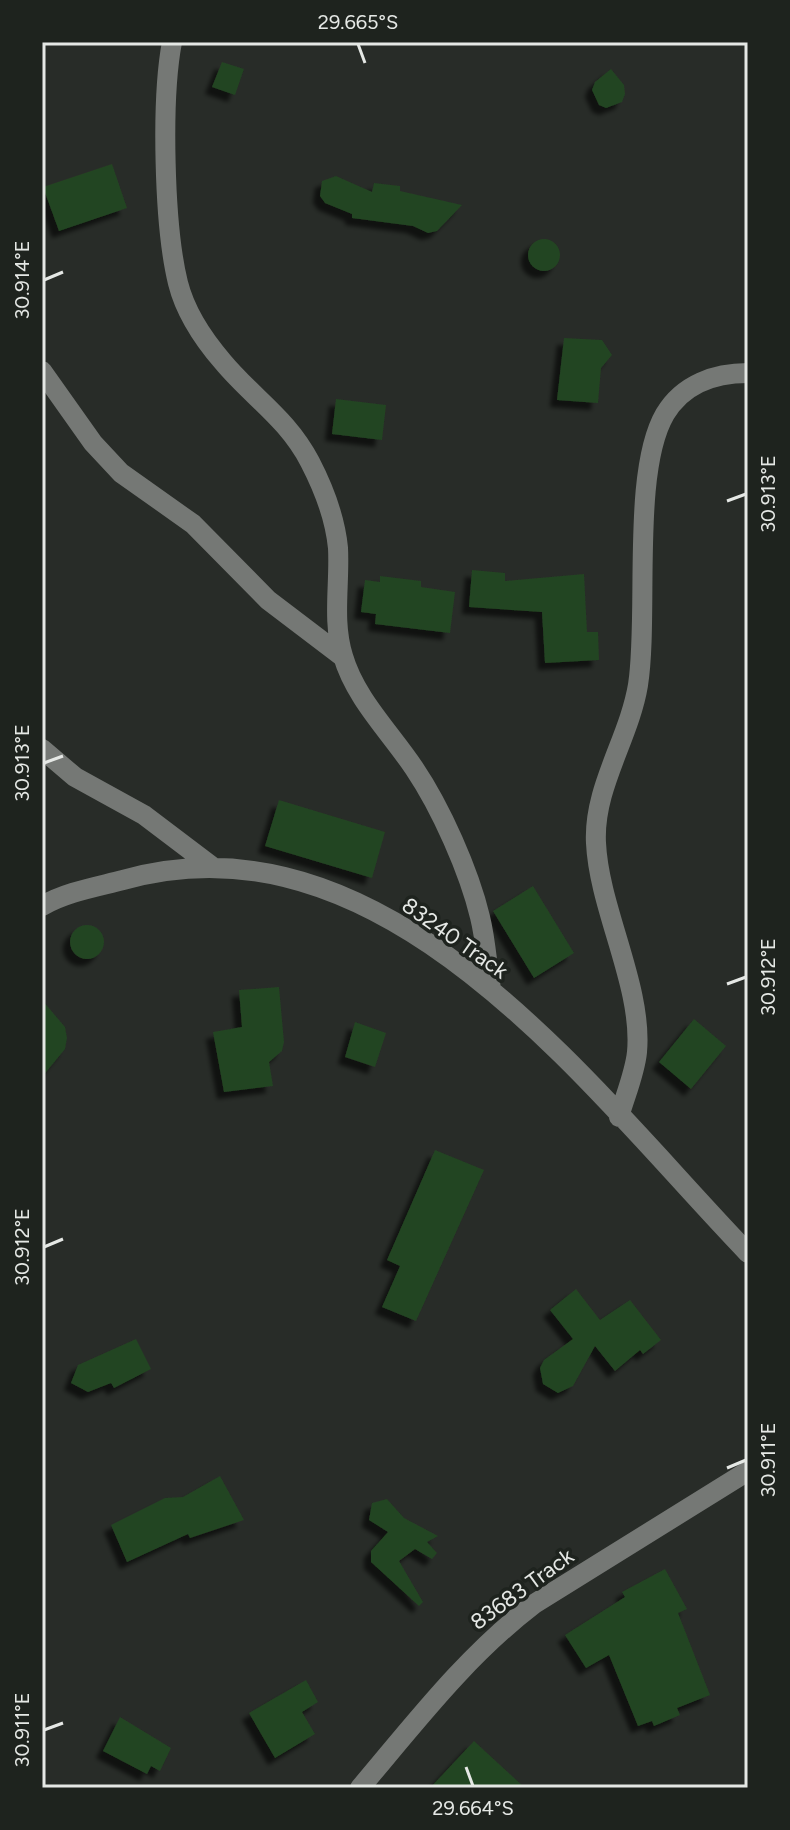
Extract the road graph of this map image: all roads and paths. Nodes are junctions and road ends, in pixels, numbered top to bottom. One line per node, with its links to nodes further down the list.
1 (172, 42): 4 (street)
2 (42, 371): 4 (street)
3 (748, 373): 9 (street)
4 (343, 657): 8 (street)
5 (42, 749): 6 (street)
6 (214, 868): 7 (street, 83240 Track); 8 (street, 83240 Track)
7 (42, 906)
8 (491, 989): 9 (street, 83240 Track)
9 (619, 1117): 10 (street, 83240 Track)
10 (748, 1253)
11 (748, 1471): 12 (street, 83683 Track)
12 (360, 1788)

